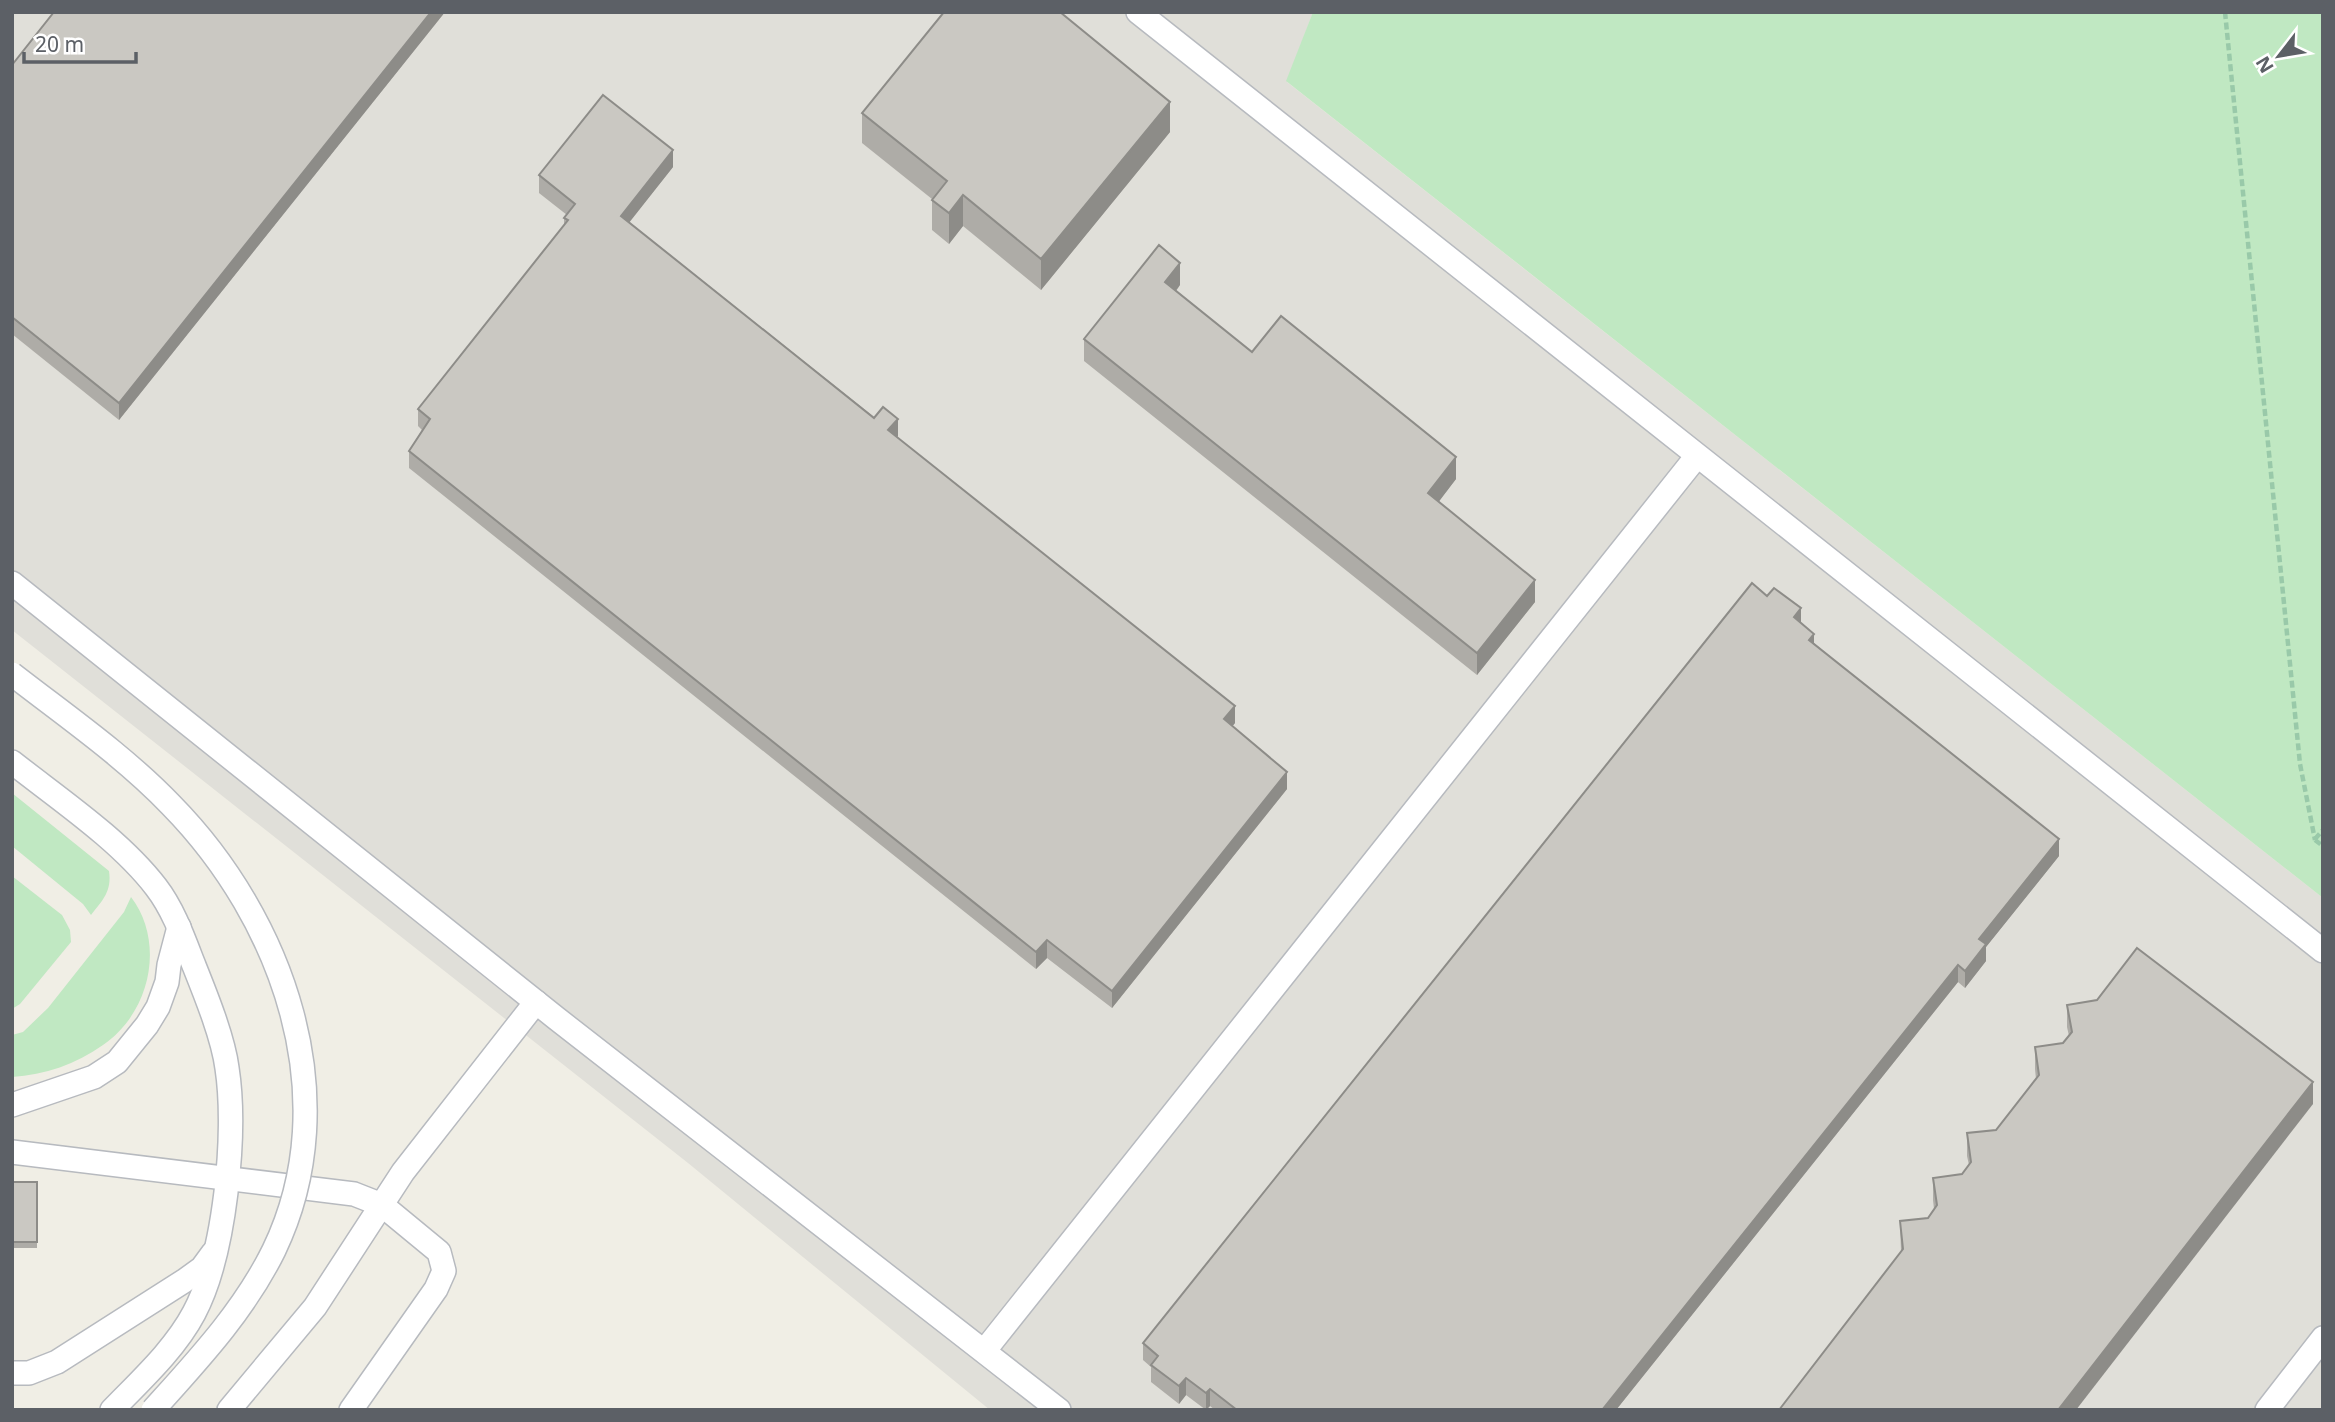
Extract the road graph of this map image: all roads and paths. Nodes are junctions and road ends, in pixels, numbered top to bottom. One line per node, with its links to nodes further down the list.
1 (1138, 12): 3 (lane)
2 (2225, 12): 8 (path)
3 (1697, 456): 11 (lane); 21 (lane)
4 (12, 583): 12 (lane)
5 (12, 674): 24 (lane, bridge)
6 (12, 762): 10 (lane)
7 (2323, 830): 8 (path)
8 (2315, 840): 9 (path)
9 (2323, 846)
10 (179, 927): 13 (lane); 17 (lane)
11 (2323, 951)
12 (536, 1002): 18 (lane); 21 (lane)
13 (46, 1093): 14 (lane); 15 (lane)
14 (12, 1097)
15 (12, 1105)
16 (15, 1151): 17 (lane)
17 (228, 1178): 18 (lane); 19 (lane)
18 (382, 1205): 25 (lane); 26 (lane)
19 (216, 1250): 22 (lane); 23 (lane)
20 (2323, 1338): 28 (lane)
21 (985, 1350): 27 (lane)
22 (12, 1373)
23 (113, 1410)
24 (153, 1410)
25 (229, 1410)
26 (351, 1410)
27 (1059, 1410)
28 (2267, 1410)

